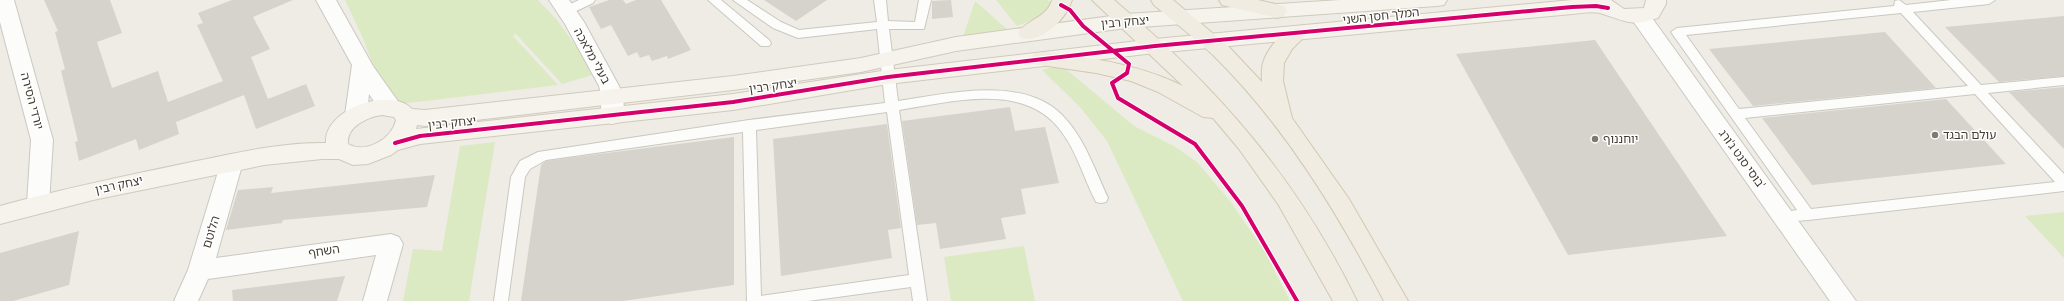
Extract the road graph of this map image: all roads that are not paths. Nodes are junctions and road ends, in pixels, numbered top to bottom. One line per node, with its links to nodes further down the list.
1 (4, 0): 46 (street, יורדי הסירה)
2 (326, 0): 28 (street)
3 (589, 0): 16 (lane)
4 (714, 0): 25 (lane)
5 (739, 0): 21 (lane)
6 (880, 0): 21 (lane)
7 (925, 0): 21 (lane)
8 (1062, 0): 22 (main road)
9 (1102, 0): 20 (main road)
10 (1161, 0): 19 (main road)
11 (1229, 0): 18 (main road)
12 (1431, 0): 18 (street, המלך חסן השני)
13 (1989, 0): 15 (lane)
14 (1604, 4): 17 (street, המלך חסן השני); 23 (street, המלך חסן השני)
15 (1899, 4): 31 (lane); 35 (lane)
16 (562, 5): 33 (street, בעלי מלאכה)
17 (1655, 5): 49 (street, בוסי סנט ג'ורג')
18 (1277, 11): 19 (street, המלך חסן השני)
19 (1180, 17): 20 (street, יצחק רבין); 24 (main road)
20 (1126, 20): 22 (street, יצחק רבין); 26 (main road)
21 (882, 25): 29 (lane)
22 (1028, 33): 29 (street, יצחק רבין)
23 (1297, 34): 24 (street, המלך חסן השני); 38 (main road)
24 (1209, 40): 26 (street, המלך חסן השני); 38 (main road)
25 (765, 43)
26 (1155, 46): 27 (street, יצחק רבין); 37 (main road)
27 (1042, 58): 29 (street, יצחק רבין); 37 (main road)
28 (362, 65): 34 (street); 36 (street)
29 (888, 67): 32 (lane); 33 (street, יצחק רבין)
30 (2064, 81): 31 (lane)
31 (1978, 90): 35 (lane); 43 (lane)
32 (892, 105): 39 (lane); 45 (lane); 51 (lane)
33 (612, 106): 34 (street, יצחק רבין); 41 (street, יצחק רבין)
34 (398, 111): 36 (street); 41 (street)
35 (1736, 114): 48 (lane)
36 (356, 115): 40 (street)
37 (1225, 118): 58 (main road)
38 (1283, 123): 59 (main road)
39 (750, 126): 54 (lane); 55 (lane)
40 (340, 142): 41 (street); 42 (street, יצחק רבין)
41 (395, 143)
42 (236, 162): 46 (street, יצחק רבין); 50 (street, הלוטם)
43 (2064, 183)
44 (2064, 186): 48 (lane)
45 (1101, 198)
46 (38, 204): 47 (street, יצחק רבין)
47 (0, 215)
48 (1808, 215): 49 (lane)
49 (1784, 217): 60 (street, בוסי סנט ג'ורג')
50 (200, 270): 52 (street, הלוטם); 53 (street, השחף)
51 (917, 280): 56 (lane); 57 (lane)
52 (186, 301)
53 (375, 301)
54 (502, 301)
55 (754, 301)
56 (764, 301)
57 (920, 301)
58 (1345, 301)
59 (1396, 301)
60 (1844, 301)

